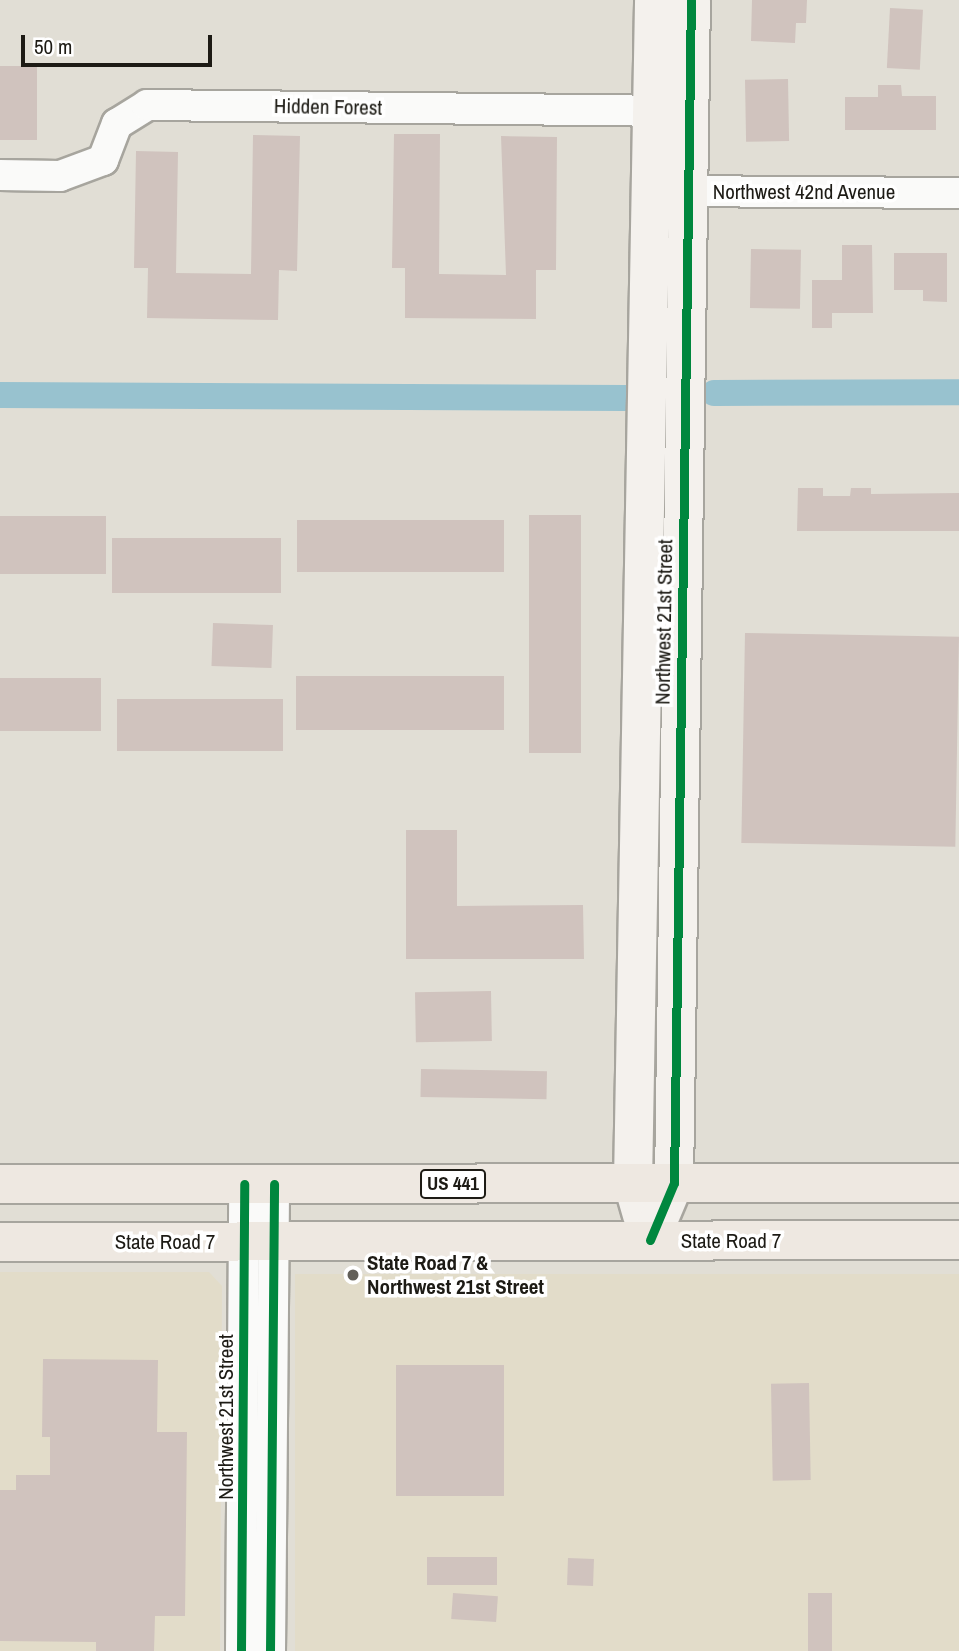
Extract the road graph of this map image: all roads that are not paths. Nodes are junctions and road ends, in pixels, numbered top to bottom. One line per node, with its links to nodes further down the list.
1 (654, 0): 3 (street, Northwest 21st Street)
2 (691, 0): 4 (street, Northwest 21st Street)
3 (651, 111): 4 (street, Hidden Forest); 5 (street, Hidden Forest); 6 (street, Northwest 21st Street)
4 (690, 112): 7 (street, Northwest 21st Street)
5 (0, 175)
6 (650, 191): 7 (street, Northwest 42nd Avenue); 9 (street, Northwest 21st Street)
7 (689, 191): 8 (street, Northwest 42nd Avenue); 10 (street, Northwest 21st Street)
8 (959, 193)
9 (632, 1183): 10 (main road, US 441); 13 (main road, US 441); 14 (street, Northwest 21st Street)
10 (674, 1183): 11 (main road, US 441); 14 (street, Northwest 21st Street)
11 (959, 1183)
12 (0, 1184): 13 (main road, US 441)
13 (259, 1184): 17 (street, Northwest 21st Street)
14 (650, 1240): 15 (main road, State Road 7); 17 (main road, State Road 7)
15 (959, 1240)
16 (0, 1242): 17 (main road, State Road 7)
17 (258, 1242): 18 (street, Northwest 21st Street); 19 (street, Northwest 21st Street)
18 (241, 1651)
19 (270, 1651)

